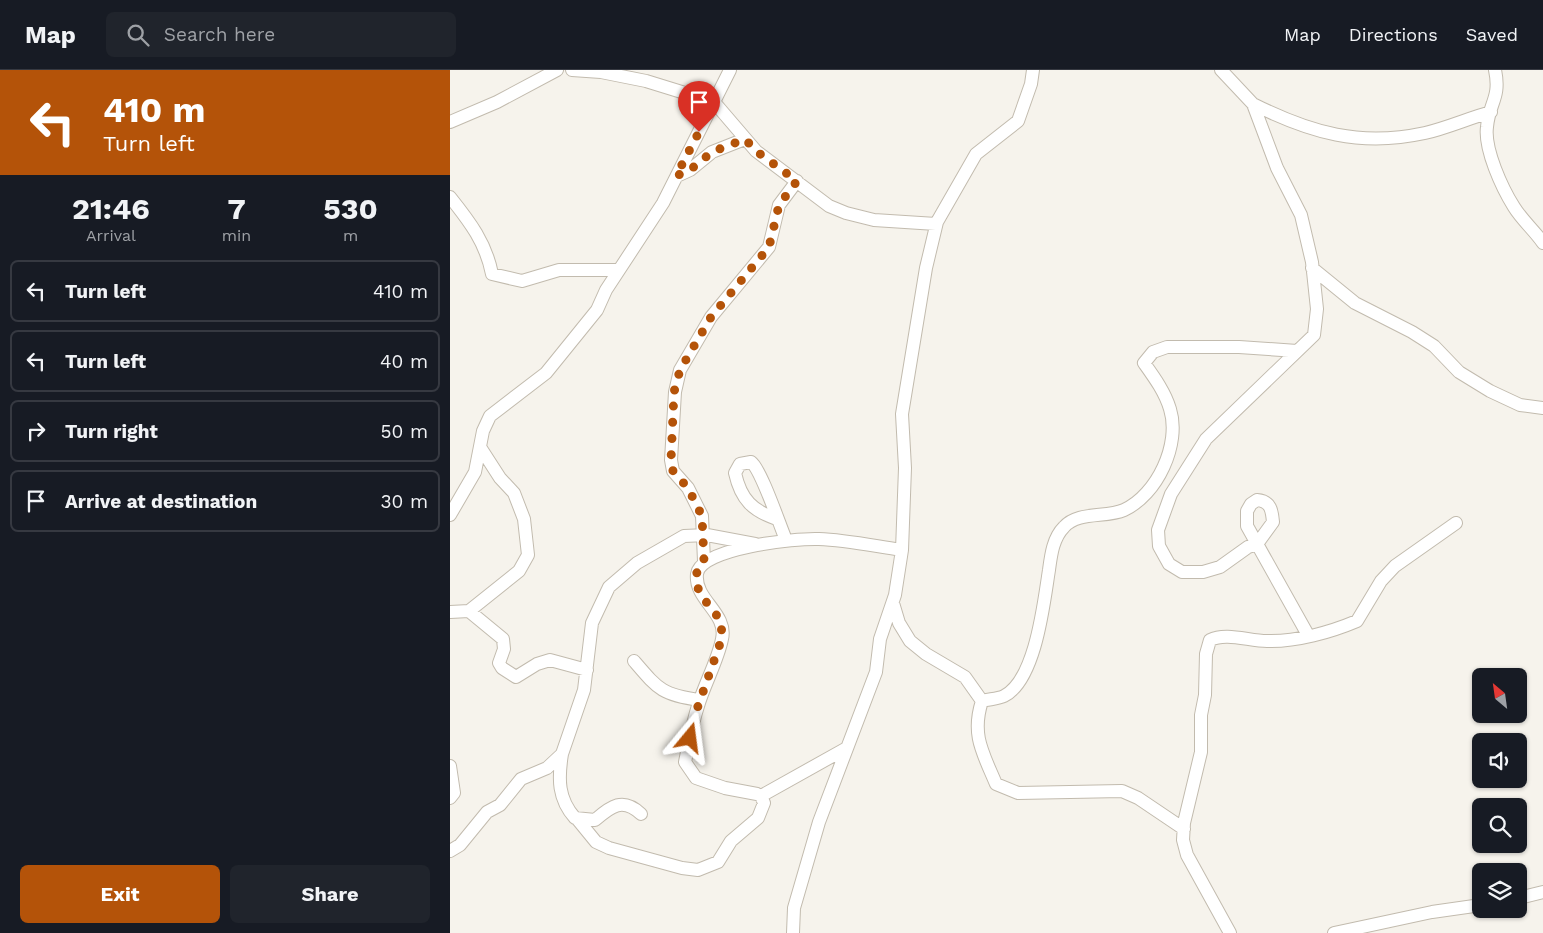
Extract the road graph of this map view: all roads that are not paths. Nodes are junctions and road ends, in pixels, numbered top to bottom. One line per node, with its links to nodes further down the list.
1 (557, 70): 11 (street)
2 (572, 70): 7 (street)
3 (730, 70): 8 (street)
4 (1033, 70): 16 (street)
5 (1221, 70): 9 (street)
6 (1495, 70): 10 (street)
7 (628, 74): 8 (street)
8 (714, 102): 12 (street); 13 (street)
9 (1253, 104): 10 (street); 18 (street)
10 (1491, 112): 17 (street)
11 (450, 122)
12 (745, 139): 13 (street); 14 (street)
13 (676, 176): 19 (street)
14 (797, 181): 16 (street); 26 (street)
15 (450, 197): 19 (street)
16 (936, 224): 29 (street)
17 (1543, 243)
18 (1312, 268): 20 (street); 21 (street)
19 (618, 270): 22 (street)
20 (1297, 351): 34 (street); 38 (street)
21 (1543, 408)
22 (480, 447): 23 (street); 32 (street)
23 (450, 515)
24 (778, 519): 27 (street)
25 (1456, 523): 34 (street)
26 (702, 535): 28 (street); 30 (street); 36 (street)
27 (786, 540): 28 (street); 29 (street)
28 (764, 545): 30 (street)
29 (902, 550): 31 (street)
30 (704, 561): 37 (street)
31 (892, 603): 38 (street); 39 (street)
32 (469, 611): 33 (street); 36 (street)
33 (450, 612)
34 (1308, 635): 46 (street)
35 (634, 661): 37 (street)
36 (587, 670): 40 (street)
37 (700, 700): 42 (street)
38 (982, 701): 46 (street)
39 (845, 749): 42 (street); 51 (street)
40 (562, 754): 45 (street); 47 (street)
41 (450, 766): 43 (street)
42 (761, 796): 45 (street)
43 (450, 798)
44 (641, 814): 45 (street)
45 (578, 820)
46 (1184, 829): 52 (street)
47 (450, 851)
48 (1543, 892): 49 (street)
49 (1527, 896)
50 (1472, 906): 53 (street)
51 (794, 933)
52 (1230, 933)
53 (1334, 933)

